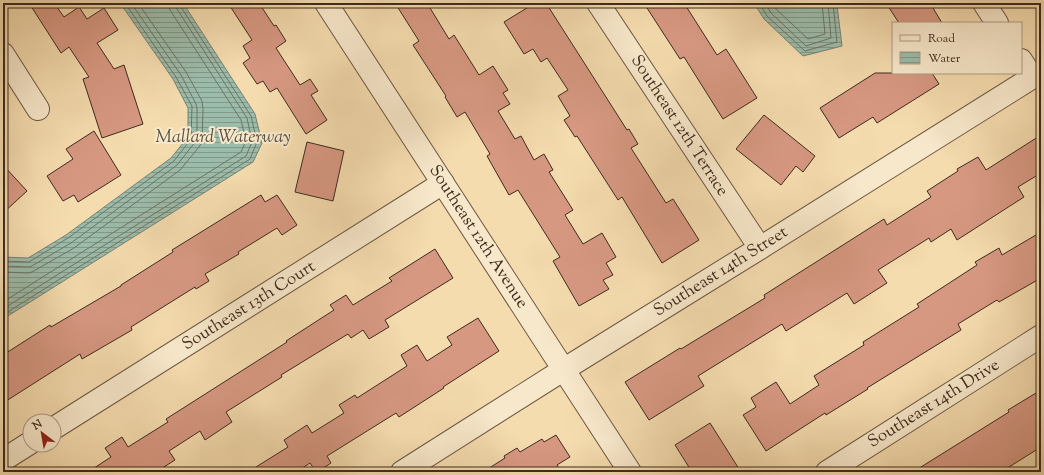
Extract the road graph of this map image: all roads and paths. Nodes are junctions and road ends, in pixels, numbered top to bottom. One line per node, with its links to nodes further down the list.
1 (326, 3): 8 (street, Southeast 12th Avenue)
2 (598, 3): 9 (street, Southeast 12th Terrace)
3 (984, 3): 4 (street)
4 (996, 22)
5 (3, 54): 7 (street)
6 (1031, 70): 9 (street, Southeast 14th Street)
7 (38, 109)
8 (443, 183): 11 (street, Southeast 12th Avenue); 12 (street, Southeast 13th Court)
9 (760, 248): 11 (street, Southeast 14th Street)
10 (1041, 336): 17 (street, Southeast 14th Drive)
11 (563, 370): 15 (street, Southeast 14th Street); 16 (street, Southeast 12th Avenue)
12 (62, 423)
13 (22, 448): 14 (street)
14 (3, 460)
15 (402, 472)
16 (630, 472)
17 (826, 472)

